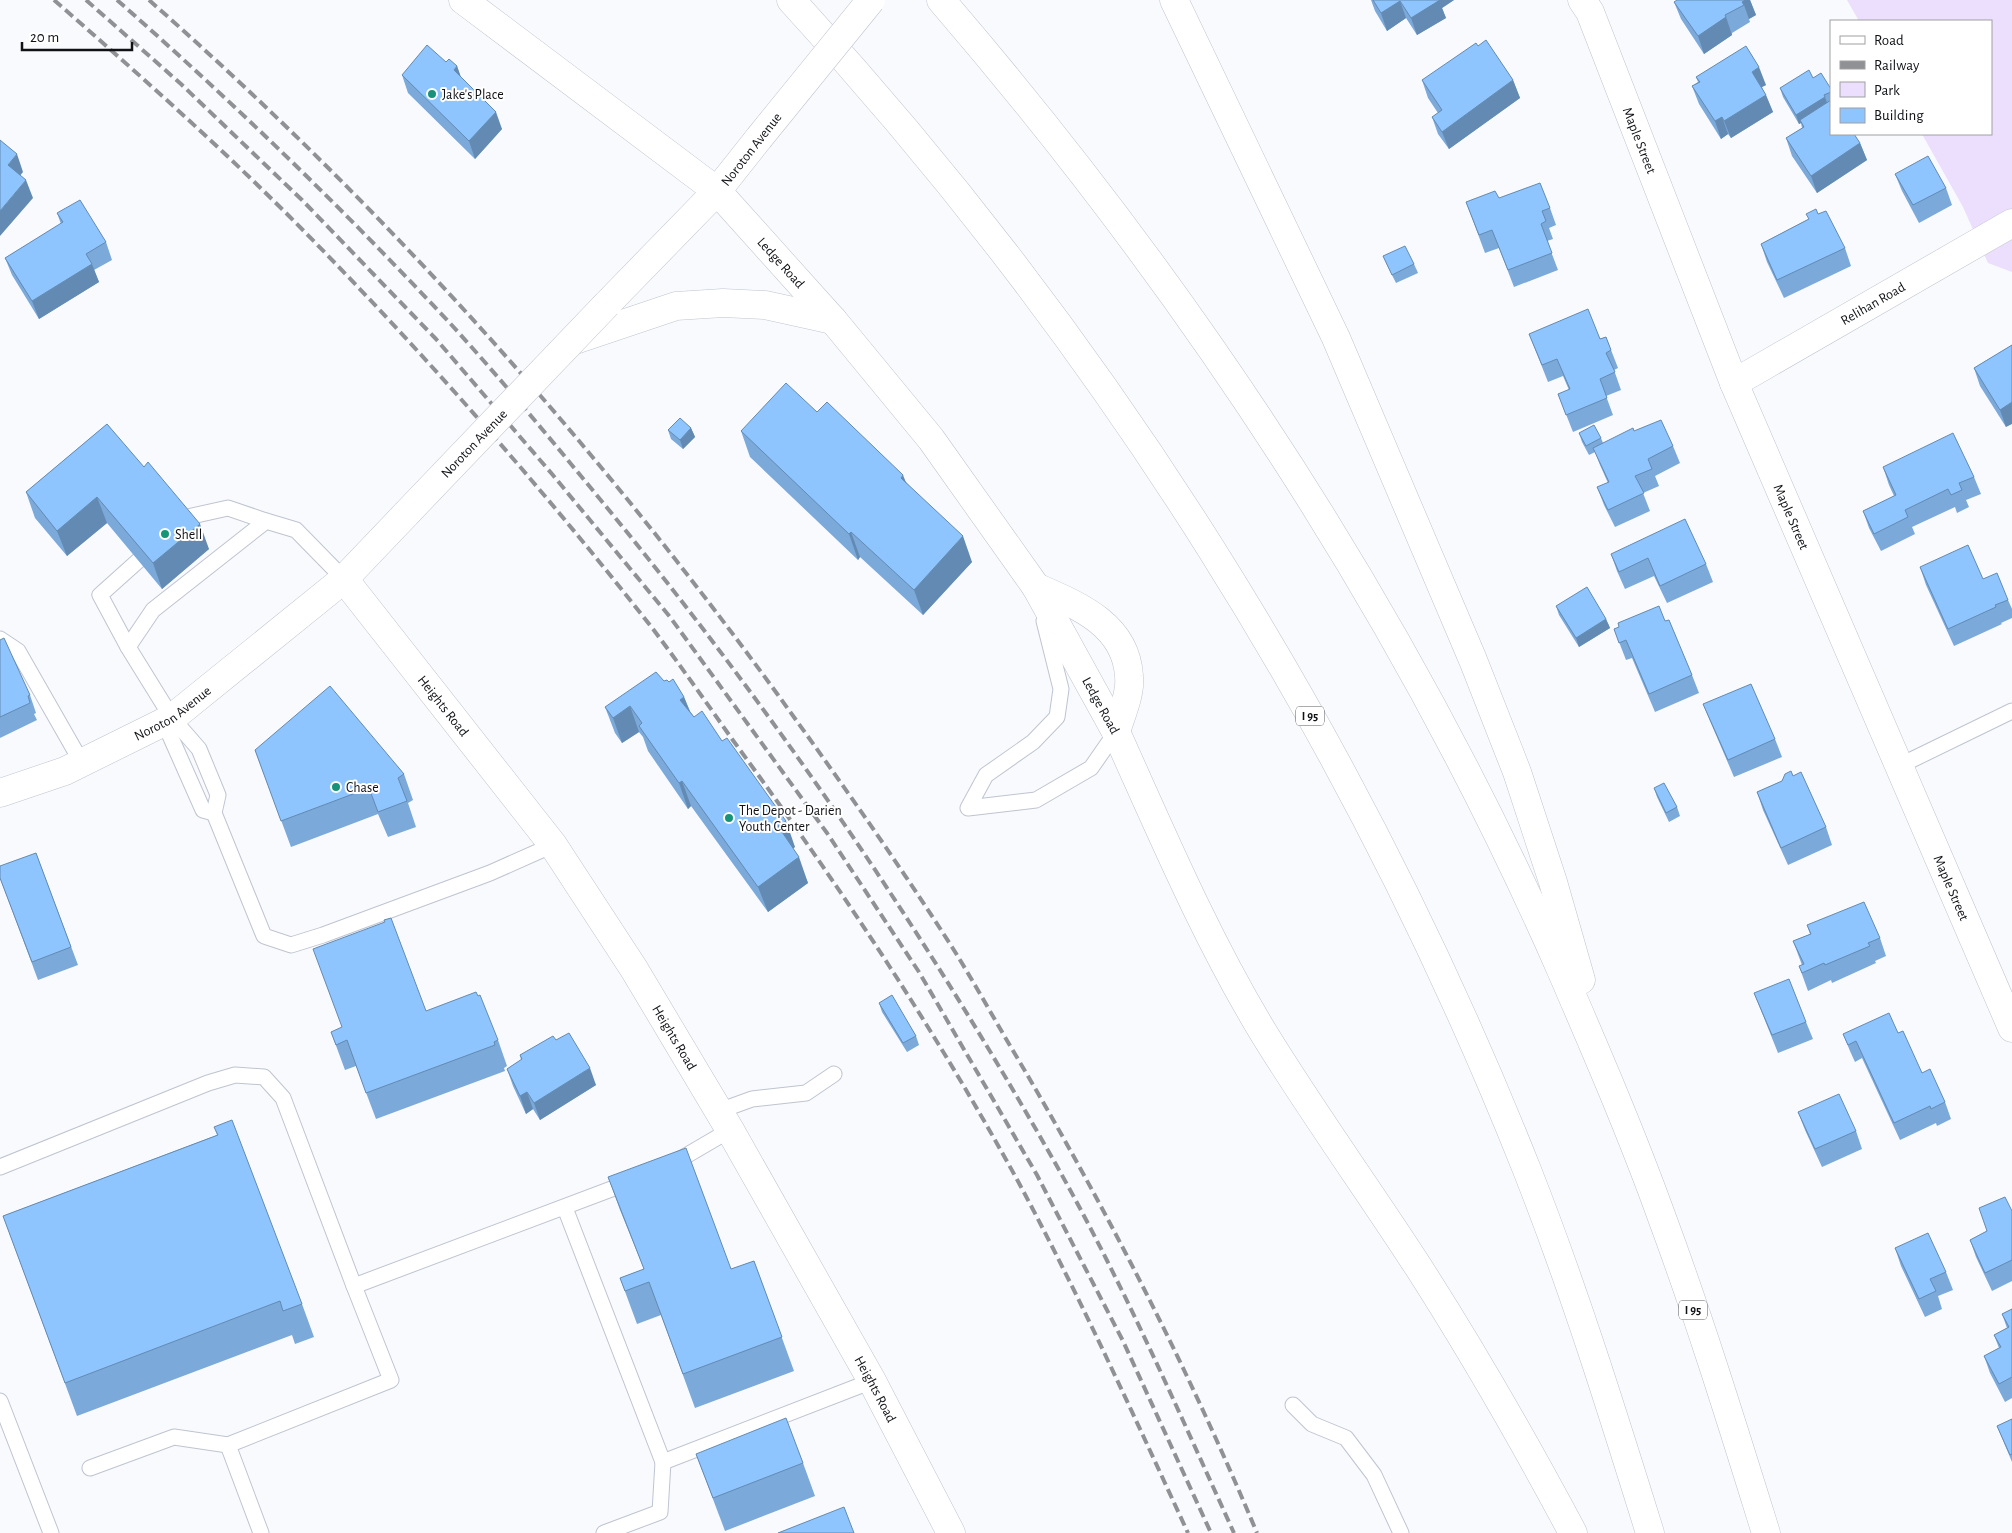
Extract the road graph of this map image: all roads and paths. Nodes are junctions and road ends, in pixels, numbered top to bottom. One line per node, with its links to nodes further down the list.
1 (463, 0): 7 (main road, Ledge Road)
2 (791, 0): 48 (main road, I 95)
3 (870, 0): 7 (main road, Noroton Avenue, bridge)
4 (941, 0): 29 (main road, I 95)
5 (1174, 0): 29 (main road)
6 (1582, 0): 11 (main road, Maple Street)
7 (718, 191): 9 (main road, Ledge Road); 10 (main road, Noroton Avenue, bridge)
8 (2012, 223): 11 (main road, Relihan Road)
9 (834, 320): 10 (main road); 16 (main road, Ledge Road)
10 (572, 342): 15 (main road, Noroton Avenue, bridge)
11 (1734, 383): 23 (main road, Maple Street)
12 (183, 518): 13 (lane)
13 (266, 521): 15 (lane); 18 (lane)
14 (139, 560): 18 (lane)
15 (344, 579): 20 (main road, Noroton Avenue); 26 (main road, Heights Road)
16 (1036, 588): 21 (main road, Ledge Road); 21 (main road, Ledge Road); 21 (lane)
17 (0, 639): 22 (lane)
18 (128, 647): 20 (lane)
19 (2012, 711): 23 (lane)
20 (168, 720): 22 (main road, Noroton Avenue); 25 (lane); 25 (lane)
21 (1116, 732): 47 (main road)
22 (82, 763): 24 (main road, Noroton Avenue)
23 (1899, 766): 27 (main road, Maple Street)
24 (1, 791)
25 (214, 813): 26 (lane)
26 (552, 845): 30 (main road, Heights Road)
27 (2012, 1028)
28 (834, 1074): 30 (lane)
29 (1612, 1090): 49 (main road, I 95)
30 (724, 1121): 32 (lane); 36 (main road, Heights Road)
31 (0, 1167): 35 (lane)
32 (660, 1171)
33 (645, 1176): 34 (lane)
34 (565, 1208): 35 (lane); 40 (lane)
35 (354, 1286): 39 (lane)
36 (872, 1381): 40 (lane); 45 (main road, Heights Road)
37 (0, 1400): 42 (lane)
38 (1293, 1405): 46 (lane)
39 (228, 1445): 41 (lane); 43 (lane)
40 (662, 1462): 44 (lane)
41 (90, 1468)
42 (51, 1533)
43 (261, 1533)
44 (604, 1533)
45 (951, 1533)
46 (1401, 1533)
47 (1573, 1533)
48 (1650, 1533)
49 (1766, 1533)

